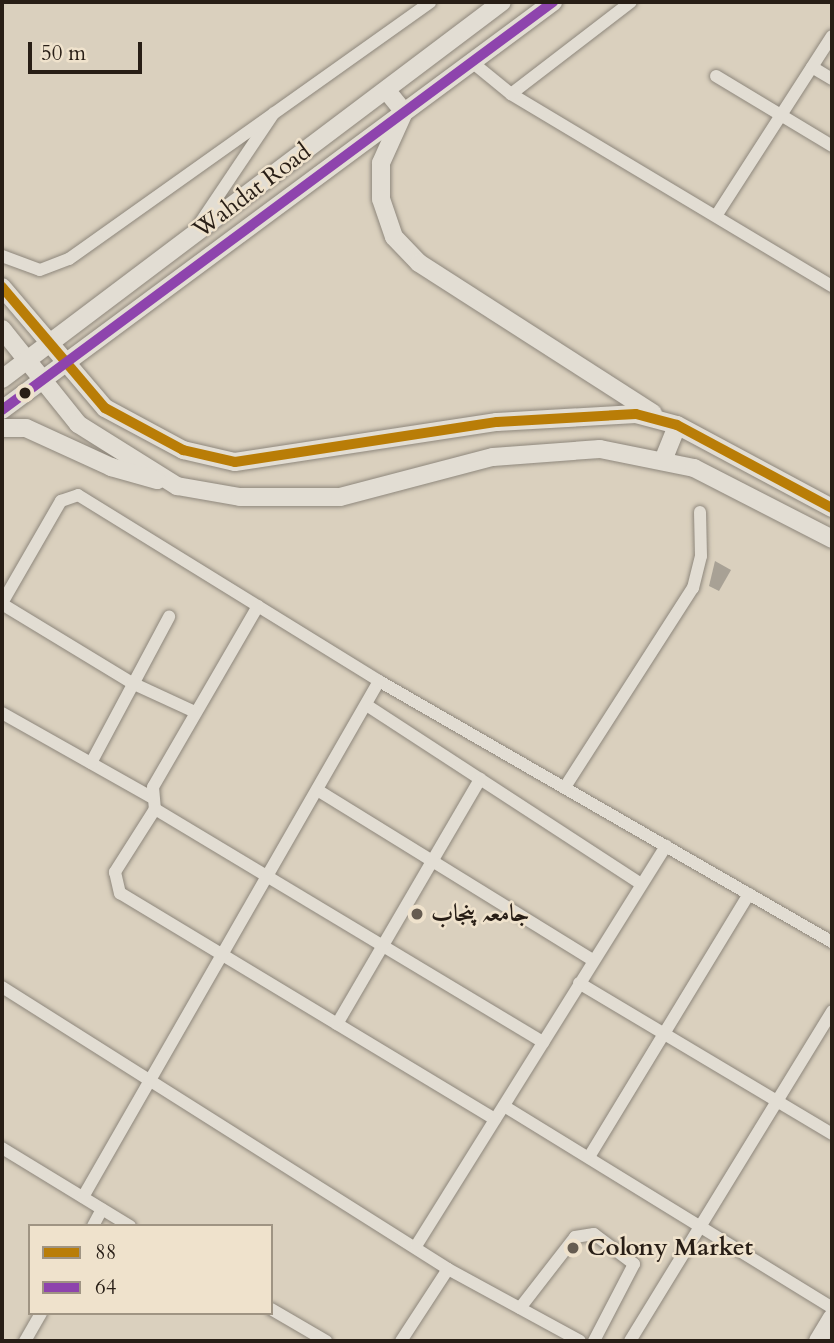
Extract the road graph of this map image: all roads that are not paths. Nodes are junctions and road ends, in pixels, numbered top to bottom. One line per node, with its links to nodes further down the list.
1 (430, 2): 12 (street)
2 (502, 2): 10 (main road, Wahdat Road)
3 (553, 2): 6 (main road, Wahdat Road)
4 (631, 2): 11 (street)
5 (832, 36): 7 (street)
6 (473, 64): 11 (street); 13 (main road, Wahdat Road)
7 (812, 67): 9 (street); 14 (street)
8 (716, 76): 14 (street)
9 (832, 79)
10 (387, 91): 13 (main road); 17 (main road, Wahdat Road)
11 (511, 94): 16 (street)
12 (280, 104): 17 (street); 18 (street)
13 (404, 112): 24 (main road, Wahdat Road); 28 (main road)
14 (781, 115): 15 (street); 16 (street)
15 (832, 146)
16 (716, 216): 19 (street)
17 (190, 237): 22 (main road, Wahdat Road)
18 (2, 256)
19 (832, 286)
20 (2, 287): 22 (main road)
21 (2, 329): 23 (main road)
22 (47, 344): 23 (main road, Wahdat Road); 24 (main road)
23 (25, 360): 25 (main road, Wahdat Road); 26 (main road)
24 (62, 364): 26 (main road, Wahdat Road); 28 (main road)
25 (2, 379)
26 (41, 380): 27 (main road, Wahdat Road); 32 (main road)
27 (2, 410)
28 (659, 417): 29 (main road)
29 (677, 425): 31 (main road); 33 (main road)
30 (2, 428): 32 (main road)
31 (664, 458): 32 (main road); 35 (main road)
32 (177, 486)
33 (832, 508)
34 (700, 512): 46 (street)
35 (832, 539)
36 (2, 603): 37 (street); 40 (street)
37 (258, 606): 39 (street); 42 (street)
38 (169, 617): 40 (street)
39 (379, 681): 41 (street); 46 (street)
40 (132, 683): 42 (street); 44 (street)
41 (368, 706): 45 (street); 47 (street)
42 (195, 712): 48 (street)
43 (2, 713): 44 (street)
44 (91, 763): 48 (street)
45 (480, 779): 50 (street); 52 (street)
46 (565, 787): 49 (street)
47 (319, 791): 50 (street); 51 (street)
48 (153, 803): 51 (street); 56 (street)
49 (666, 846): 52 (street); 53 (street)
50 (432, 861): 54 (street); 57 (street)
51 (270, 873): 54 (street); 56 (street)
52 (641, 884): 57 (street)
53 (749, 894): 55 (street); 62 (street)
54 (385, 942): 61 (street); 63 (street)
55 (832, 942)
56 (223, 956): 61 (street); 64 (street)
57 (593, 960): 58 (street)
58 (579, 984): 62 (street); 63 (street)
59 (2, 987): 64 (street)
60 (832, 1011): 65 (street)
61 (337, 1024): 67 (street)
62 (663, 1034): 65 (street); 70 (street)
63 (543, 1042): 66 (street)
64 (152, 1077): 71 (street); 76 (street)
65 (775, 1100): 68 (street); 75 (street)
66 (504, 1106): 67 (street); 70 (street)
67 (495, 1119): 76 (street)
68 (832, 1134)
69 (2, 1148): 71 (street)
70 (589, 1157): 75 (street)
71 (83, 1198): 72 (street)
72 (102, 1209): 73 (street); 74 (street)
73 (94, 1224)
74 (127, 1224)
75 (698, 1226): 79 (street); 88 (street)
76 (416, 1247): 77 (street)
77 (448, 1269): 78 (street); 85 (street)
78 (520, 1308): 86 (street); 87 (street)
79 (832, 1308)
80 (273, 1310): 84 (street)
81 (40, 1315): 83 (street)
82 (832, 1318): 89 (main road)
83 (25, 1341)
84 (326, 1341)
85 (401, 1341)
86 (580, 1341)
87 (594, 1341)
88 (630, 1341)
89 (818, 1341)

